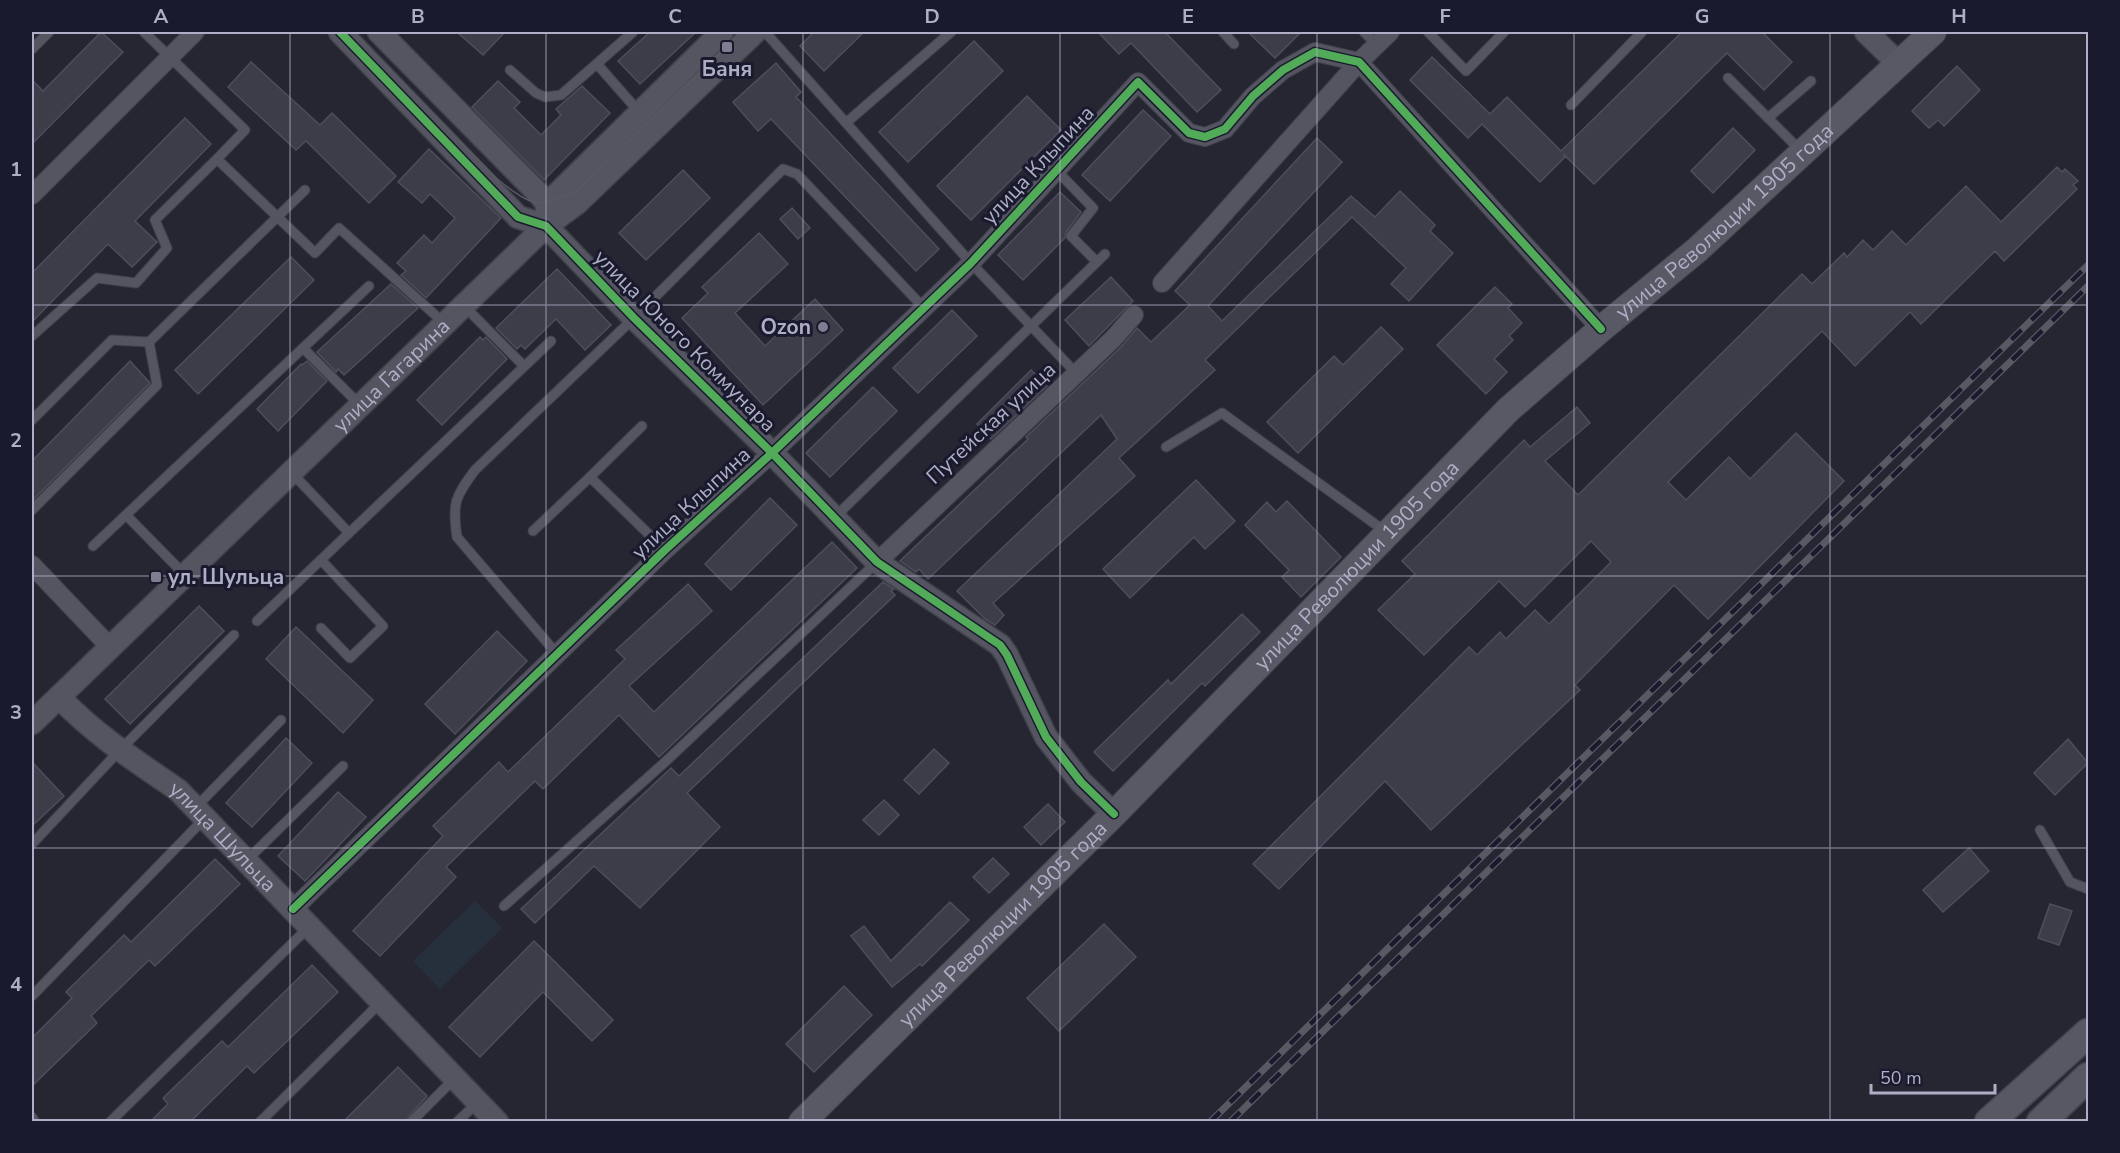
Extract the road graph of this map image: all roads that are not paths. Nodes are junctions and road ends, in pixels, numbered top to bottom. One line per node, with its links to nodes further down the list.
1 (49, 32): 21 (lane)
2 (144, 32): 22 (lane)
3 (195, 32): 22 (street)
4 (340, 32): 38 (street, улица Юного Коммунара)
5 (379, 32): 38 (street, улица Юного Коммунара)
6 (633, 32): 24 (lane)
7 (722, 32): 30 (street, улица Гагарина)
8 (755, 32): 38 (street, улица Гагарина)
9 (765, 32): 32 (lane)
10 (951, 32): 32 (lane)
11 (1223, 32): 19 (lane)
12 (1364, 32): 20 (lane)
13 (1390, 32): 20 (street)
14 (1428, 32): 15 (lane)
15 (1504, 32)
16 (1641, 32): 29 (lane)
17 (1866, 32): 25 (street)
18 (1933, 32): 25 (main road, улица Революции 1905 года)
19 (1234, 44)
20 (1377, 45): 23 (street)
21 (32, 49)
22 (170, 57): 34 (lane); 37 (street)
23 (1359, 62): 35 (street, улица Клыпина); 43 (street); 51 (street)
24 (597, 64): 26 (lane); 30 (lane)
25 (1899, 64): 33 (main road, улица Революции 1905 года)
26 (510, 70)
27 (1728, 78): 31 (lane)
28 (1811, 81): 31 (lane)
29 (1571, 105)
30 (640, 113): 38 (street, улица Гагарина)
31 (1768, 118): 33 (lane)
32 (847, 122): 42 (lane)
33 (1803, 153): 51 (main road, улица Революции 1905 года)
34 (217, 159): 39 (lane); 52 (lane)
35 (1057, 171): 41 (lane); 42 (street, улица Клыпина)
36 (305, 190): 39 (lane)
37 (32, 195)
38 (546, 215): 45 (street, улица Гагарина); 48 (street, улица Юного Коммунара)
39 (277, 216): 49 (lane); 54 (lane)
40 (1105, 254): 41 (lane)
41 (1097, 262): 50 (lane)
42 (971, 263): 46 (street, улица Клыпина); 50 (lane)
43 (1162, 283)
44 (369, 286): 55 (lane)
45 (461, 304): 49 (street, улица Гагарина); 56 (lane)
46 (924, 308): 48 (lane); 62 (street, улица Клыпина)
47 (1134, 315): 57 (street, Путейская улица)
48 (634, 318): 62 (street, улица Юного Коммунара); 81 (lane)
49 (445, 323): 58 (street, улица Гагарина)
50 (1031, 326): 57 (lane); 67 (lane)
51 (1600, 330): 70 (main road, улица Революции 1905 года)
52 (32, 336)
53 (551, 341): 56 (lane)
54 (149, 342): 59 (lane); 65 (lane)
55 (303, 348): 58 (lane); 66 (lane)
56 (524, 366): 69 (lane)
57 (1076, 373): 74 (street, Путейская улица)
58 (360, 405): 63 (street, улица Гагарина)
59 (32, 420)
60 (642, 426): 64 (lane)
61 (1166, 447): 70 (lane)
62 (772, 453): 67 (street, улица Юного Коммунара); 72 (street, улица Клыпина)
63 (291, 472): 69 (lane); 76 (street, улица Гагарина)
64 (591, 477): 68 (lane); 72 (lane)
65 (32, 510)
66 (126, 514): 71 (lane); 76 (lane)
67 (834, 518): 74 (street, улица Юного Коммунара)
68 (533, 531)
69 (349, 533): 73 (lane)
70 (1388, 533): 88 (main road, улица Революции 1905 года)
71 (93, 546)
72 (665, 550): 81 (street, улица Клыпина)
73 (321, 560): 77 (lane); 78 (lane)
74 (877, 562): 88 (street, улица Юного Коммунара); 93 (lane)
75 (32, 565): 80 (street)
76 (185, 575): 80 (street, улица Гагарина)
77 (257, 621)
78 (321, 628)
79 (234, 635): 85 (lane)
80 (110, 646): 82 (street, улица Гагарина)
81 (557, 654): 94 (street, улица Клыпина)
82 (59, 697): 84 (street, улица Гагарина); 85 (street, улица Шульца)
83 (281, 720): 87 (lane)
84 (32, 723)
85 (120, 750): 87 (street, улица Шульца); 90 (lane)
86 (343, 766): 91 (lane)
87 (200, 813): 91 (street, улица Шульца); 96 (lane)
88 (1114, 814): 109 (main road, улица Революции 1905 года)
89 (2040, 830): 92 (lane)
90 (32, 844)
91 (246, 861): 94 (street, улица Шульца)
92 (2088, 889)
93 (504, 906)
94 (294, 909): 95 (street, улица Шульца)
95 (310, 926): 97 (street, улица Шульца); 104 (lane)
96 (32, 996)
97 (382, 1001): 99 (street, улица Шульца); 105 (lane)
98 (2088, 1033): 110 (main road)
99 (456, 1077): 101 (street, улица Шульца); 106 (lane)
100 (2088, 1077): 111 (main road)
101 (478, 1101): 107 (lane); 108 (street, улица Шульца)
102 (32, 1117): 103 (lane)
103 (36, 1122)
104 (110, 1122)
105 (260, 1122)
106 (411, 1122)
107 (457, 1122)
108 (497, 1122)
109 (801, 1122)
110 (1989, 1122)
111 (2041, 1122)

